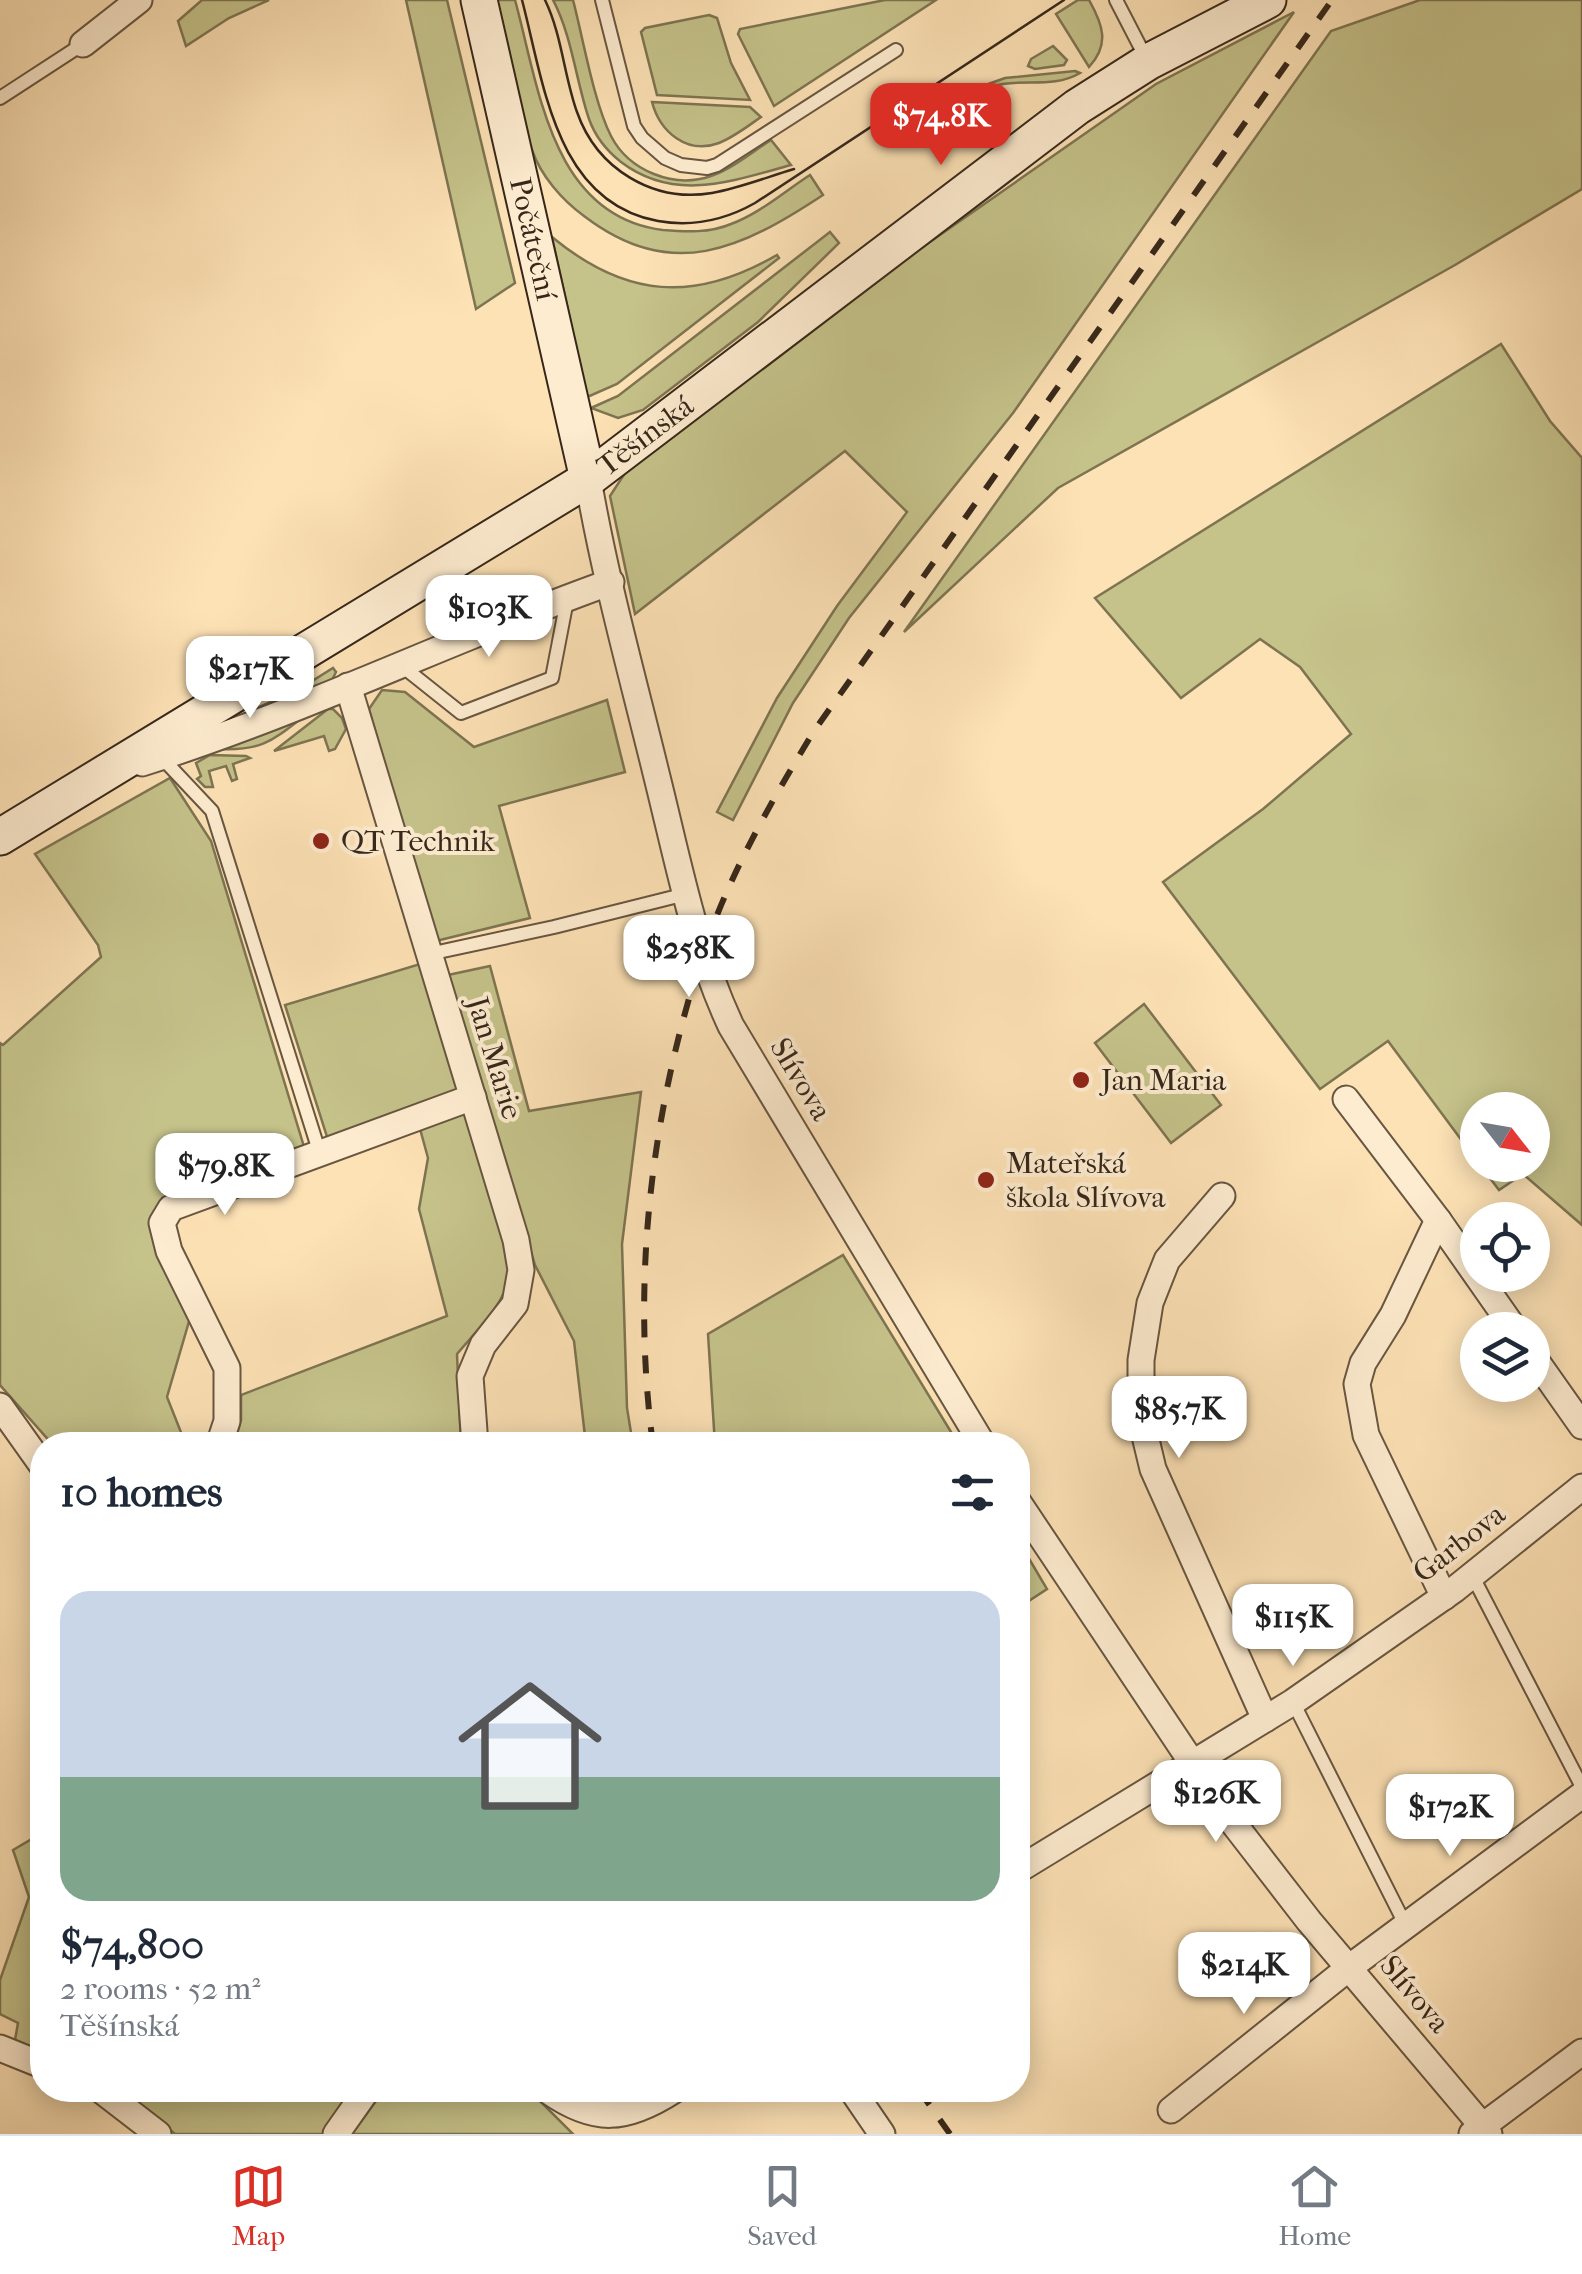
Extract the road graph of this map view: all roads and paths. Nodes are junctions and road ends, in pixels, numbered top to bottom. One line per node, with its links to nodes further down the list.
1 (139, 0): 6 (street)
2 (479, 0): 10 (main road, Počáteční)
3 (602, 0): 7 (lane)
4 (1116, 0): 8 (lane)
5 (1268, 0): 8 (main road, Těšínská)
6 (84, 44): 9 (lane)
7 (896, 50)
8 (1148, 62): 10 (main road, Těšínská)
9 (0, 98)
10 (588, 478): 11 (street, Slívova); 15 (main road, Těšínská)
11 (611, 582): 12 (street); 17 (street, Slívova)
12 (567, 597): 13 (street); 13 (lane)
13 (402, 666): 14 (street)
14 (348, 686): 15 (street); 18 (street, Jan Marie)
15 (157, 751): 16 (main road, Těšínská); 21 (lane)
16 (0, 837)
17 (686, 894): 18 (lane); 30 (street, Slívova)
18 (429, 954): 19 (street, Jan Marie)
19 (473, 1098): 21 (street); 29 (street, Jan Marie)
20 (1346, 1099): 23 (street)
21 (320, 1154): 28 (street)
22 (1222, 1196): 37 (street)
23 (1438, 1220): 24 (street); 35 (street)
24 (1502, 1312)
25 (1550, 1381): 27 (street)
26 (0, 1406): 31 (street)
27 (1582, 1426)
28 (223, 1432)
29 (474, 1432)
30 (975, 1432)
31 (30, 1448)
32 (1582, 1487): 34 (street, Garbova)
33 (1030, 1520): 38 (street, Slívova)
34 (1472, 1575): 35 (street, Garbova); 39 (lane)
35 (1444, 1597): 36 (street, Garbova)
36 (1294, 1702): 37 (street, Garbova); 41 (lane)
37 (1265, 1719): 38 (street, Garbova)
38 (1190, 1762): 40 (street, Garbova); 42 (street, Slívova)
39 (1582, 1791): 41 (street)
40 (1030, 1862)
41 (1406, 1926): 42 (street)
42 (1350, 1967): 51 (street); 52 (street, Slívova)
43 (0, 2048): 45 (street)
44 (1582, 2052): 52 (street)
45 (30, 2060)
46 (117, 2102): 53 (street)
47 (359, 2102): 54 (street)
48 (564, 2102): 49 (street)
49 (655, 2102)
50 (860, 2102): 55 (street)
51 (1170, 2110)
52 (1481, 2131)
53 (158, 2134)
54 (336, 2134)
55 (882, 2134)

